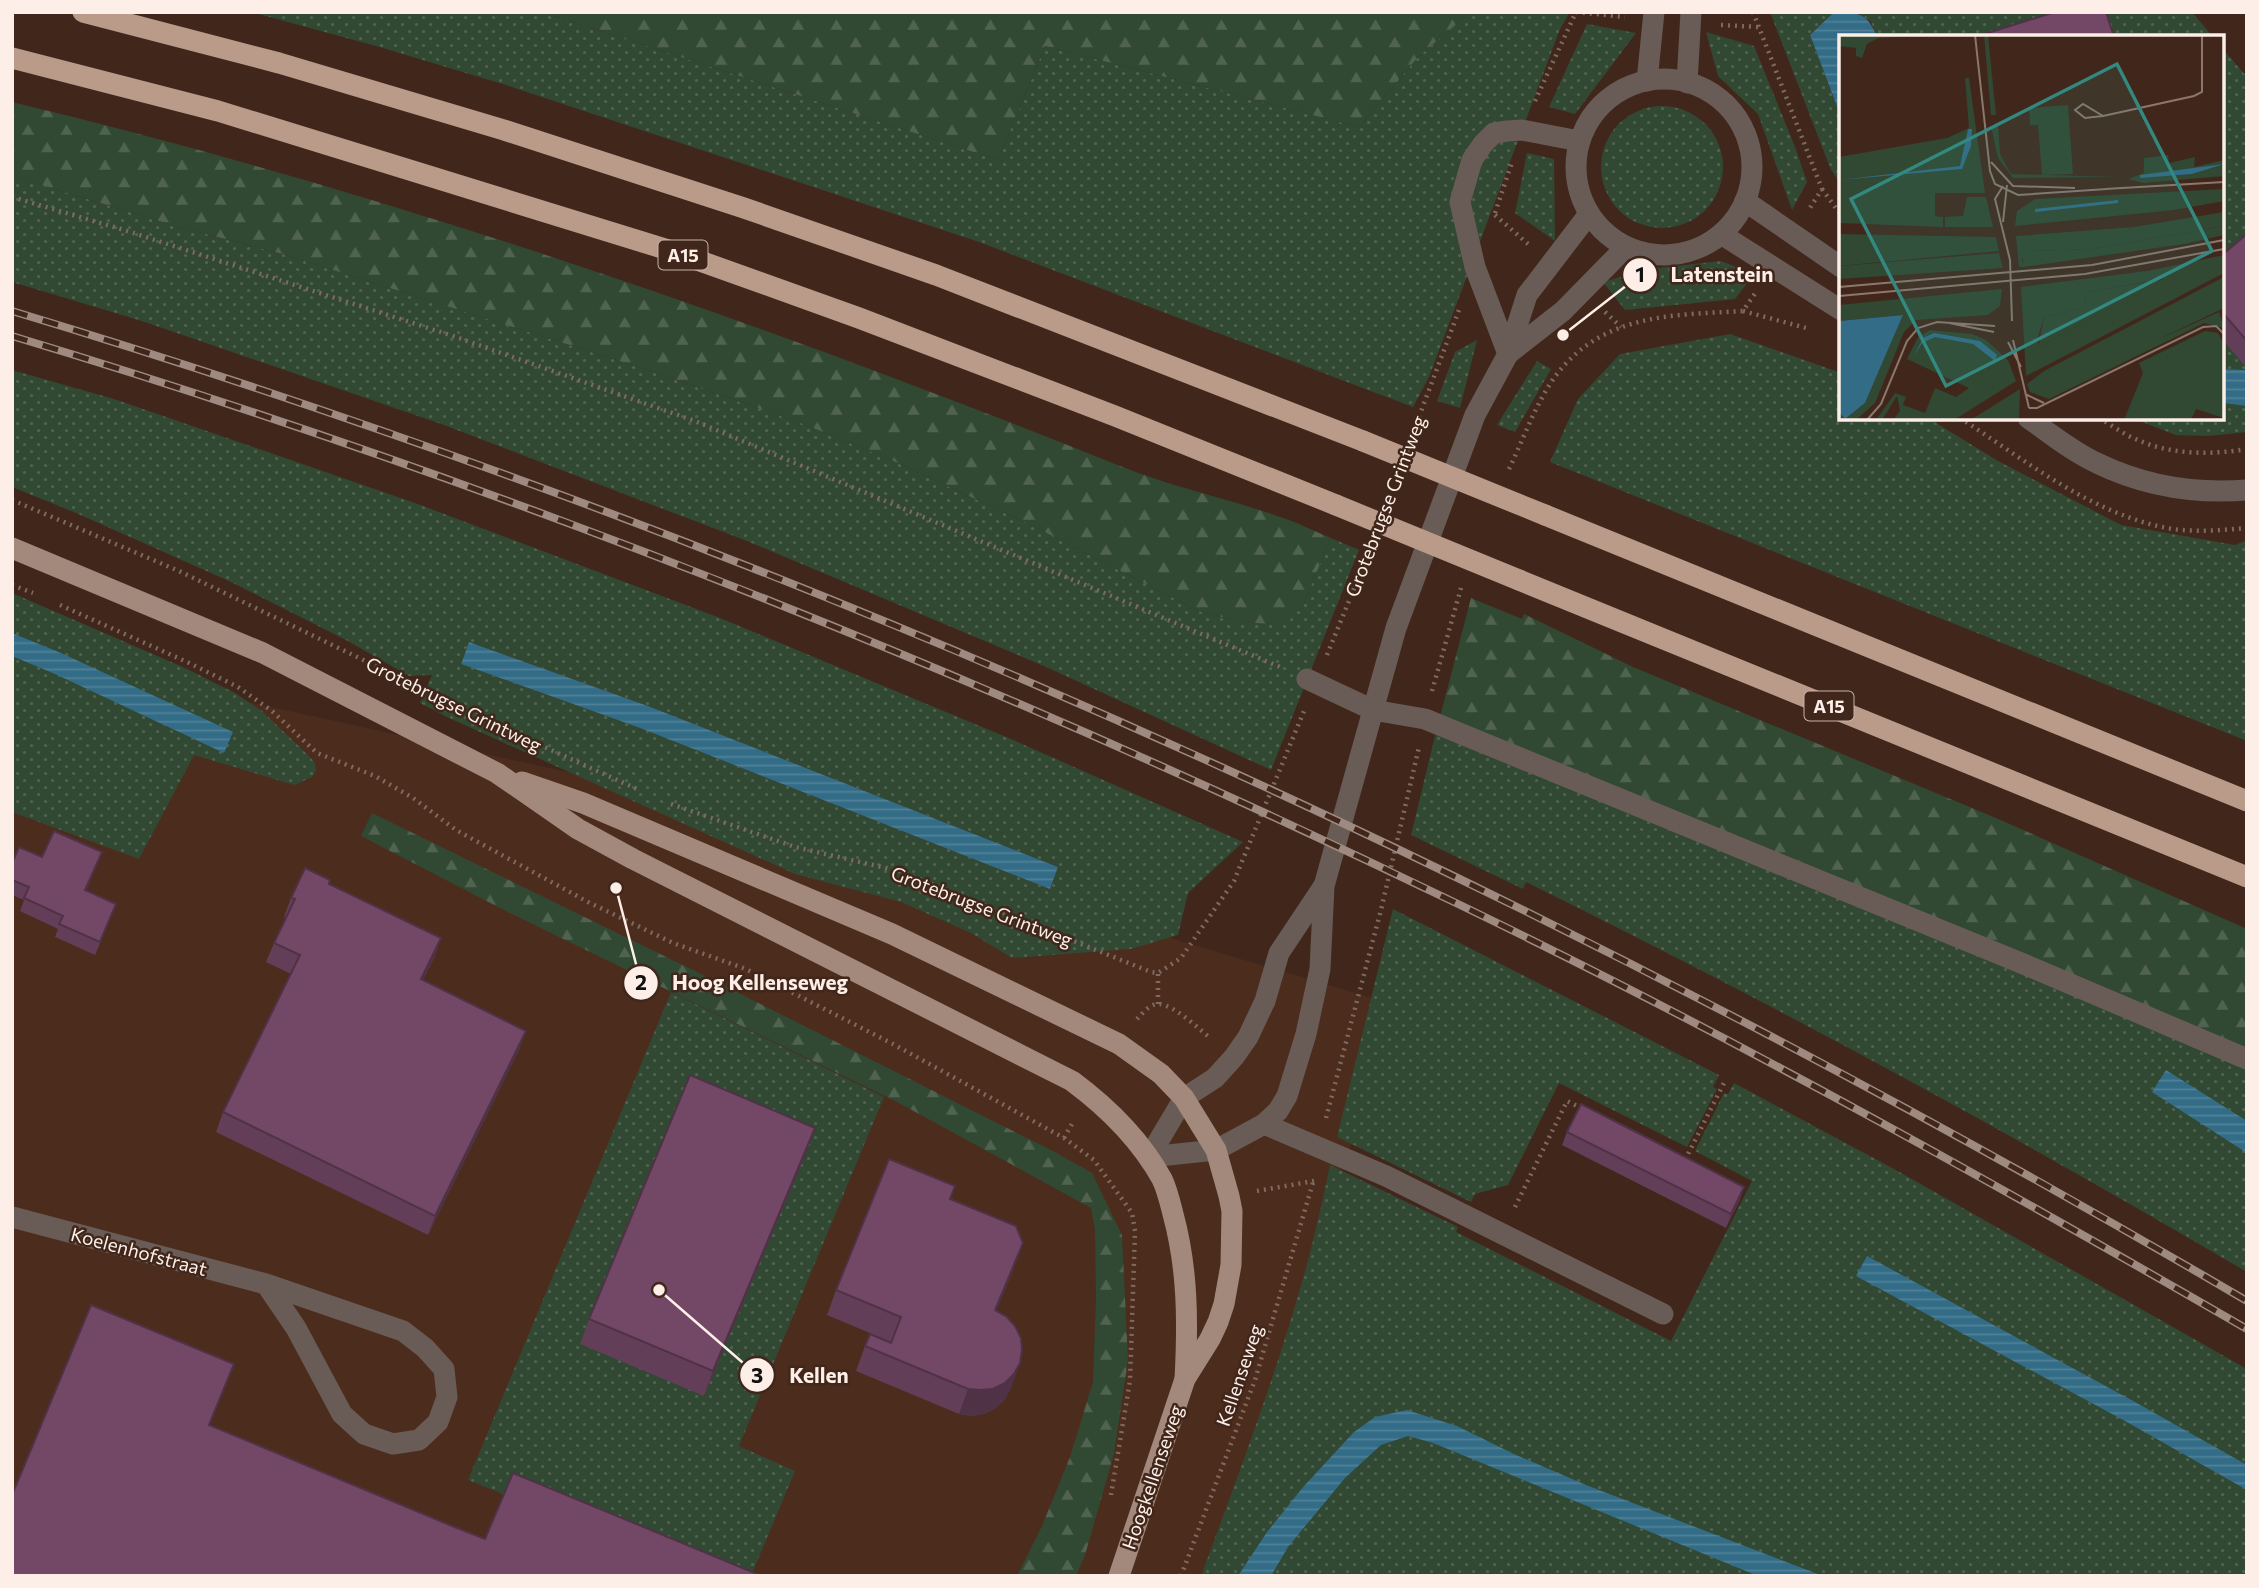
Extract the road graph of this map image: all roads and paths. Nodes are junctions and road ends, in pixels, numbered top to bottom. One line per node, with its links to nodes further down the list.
1 (83, 12): 41 (highway, bridge)
2 (1654, 12): 7 (street)
3 (1691, 12): 8 (street)
4 (1753, 12): 5 (path)
5 (1758, 27)
6 (12, 58): 42 (highway, A15, bridge)
7 (1647, 80): 8 (street); 9 (street)
8 (1687, 83): 12 (street)
9 (1579, 141): 15 (street); 19 (street)
10 (1822, 189): 13 (path)
11 (12, 197): 35 (path)
12 (1745, 201): 16 (street); 18 (street)
13 (1839, 212)
14 (1494, 214): 19 (path, Grotebrugse Grintweg)
15 (1589, 214): 17 (street); 23 (street)
16 (1721, 234): 17 (street); 20 (street)
17 (1626, 247): 23 (street)
18 (1839, 266)
19 (1475, 267): 23 (street); 26 (path, Grotebrugse Grintweg)
20 (1839, 309)
21 (1743, 311): 22 (path)
22 (1821, 334)
23 (1508, 354): 37 (street)
24 (2031, 420): 28 (street)
25 (2102, 420): 27 (path)
26 (1413, 432)
27 (2247, 449)
28 (2247, 491)
29 (12, 500): 39 (path, Grotebrugse Grintweg)
30 (1371, 546): 36 (path, Grotebrugse Grintweg)
31 (12, 548): 38 (main road, Grotebrugse Grintweg)
32 (12, 585): 33 (path)
33 (36, 595)
34 (49, 600): 62 (path)
35 (1252, 654)
36 (1311, 681): 37 (street); 44 (path, Grotebrugse Grintweg)
37 (1373, 710): 43 (street); 46 (street)
38 (497, 773): 48 (main road, Grotebrugse Grintweg); 53 (main road, Grotebrugse Grintweg)
39 (639, 790)
40 (663, 801): 44 (path, Grotebrugse Grintweg)
41 (2247, 801)
42 (2247, 877)
43 (1324, 886): 48 (street); 50 (street)
44 (1158, 972): 45 (path)
45 (1158, 1004)
46 (2247, 1059)
47 (1726, 1079): 54 (path)
48 (1184, 1098): 51 (main road, Hoogkellenseweg); 53 (street)
49 (1591, 1112): 58 (path)
50 (1264, 1124): 51 (street); 58 (street)
51 (1216, 1150): 53 (street); 61 (main road, Hoogkellenseweg)
52 (1674, 1154): 54 (path)
53 (1149, 1157): 61 (main road, Hoogkellenseweg)
54 (1685, 1160): 55 (path)
55 (1696, 1165)
56 (1314, 1181): 64 (path, Kellenseweg)
57 (12, 1217): 59 (street, Koelenhofstraat)
58 (1501, 1233): 60 (street)
59 (266, 1284): 59 (street, Koelenhofstraat)
60 (1663, 1314)
61 (1185, 1379): 63 (main road, Hoogkellenseweg)
62 (1110, 1500)
63 (1119, 1576)
64 (1181, 1576)

